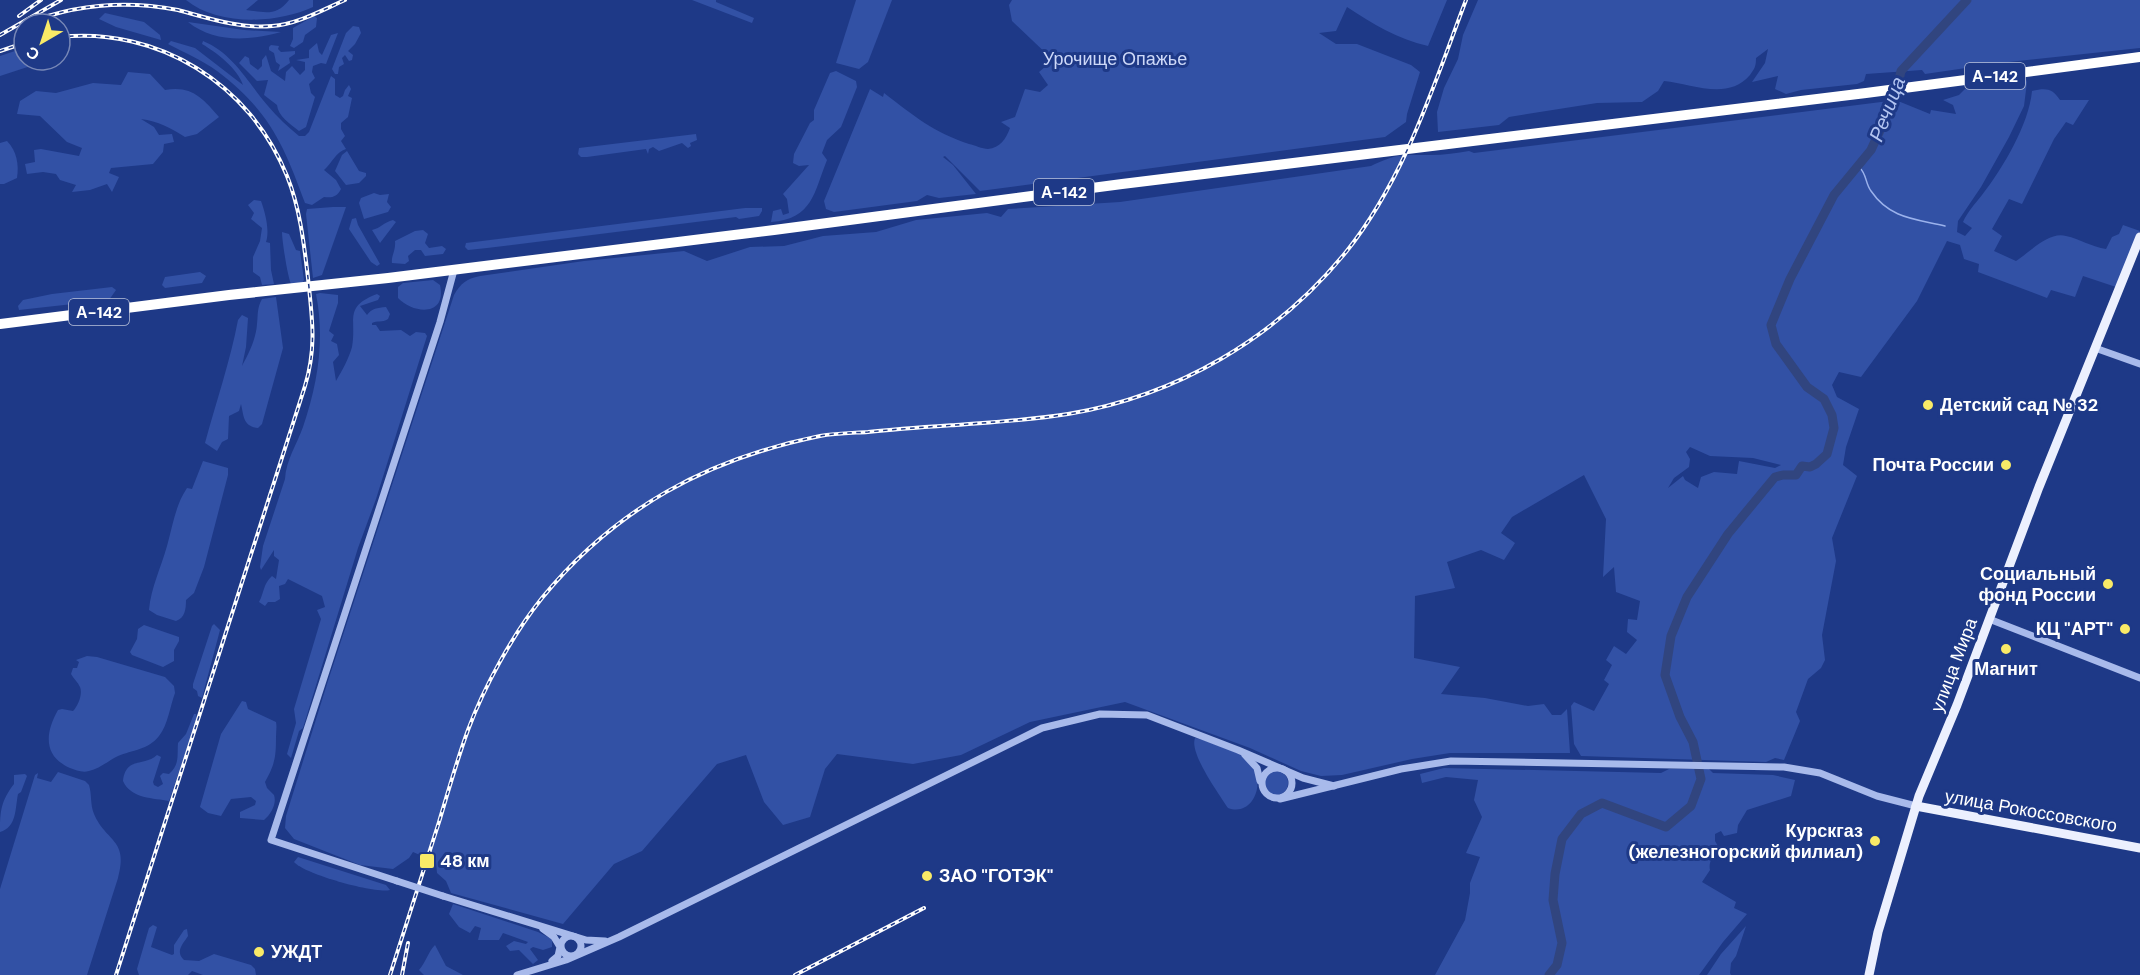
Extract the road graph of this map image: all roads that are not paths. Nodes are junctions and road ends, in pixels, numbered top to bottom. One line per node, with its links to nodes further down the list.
1 (2140, 57): 3 (highway, А-142)
2 (2140, 237): 5 (main road, улица Мира)
3 (454, 270): 4 (highway, А-142); 16 (street, bridge)
4 (0, 324)
5 (2096, 348): 6 (street); 7 (main road, улица Мира)
6 (2140, 364)
7 (1989, 619): 8 (street); 14 (main road, улица Мира)
8 (2140, 678)
9 (1238, 750): 10 (street); 11 (street); 18 (street)
10 (1284, 770): 11 (street); 12 (street); 13 (street)
11 (1261, 784): 13 (street)
12 (1334, 786): 13 (street); 14 (street)
13 (1280, 799)
14 (1916, 806): 15 (main road, улица Рокоссовского); 23 (main road, улица Мира)
15 (2140, 848)
16 (536, 925): 17 (street); 19 (street)
17 (574, 936): 18 (street); 19 (street); 20 (street)
18 (619, 937): 20 (street)
19 (560, 947): 20 (street); 21 (street)
20 (574, 956): 21 (street)
21 (539, 967): 22 (street)
22 (517, 975)
23 (1869, 975)

